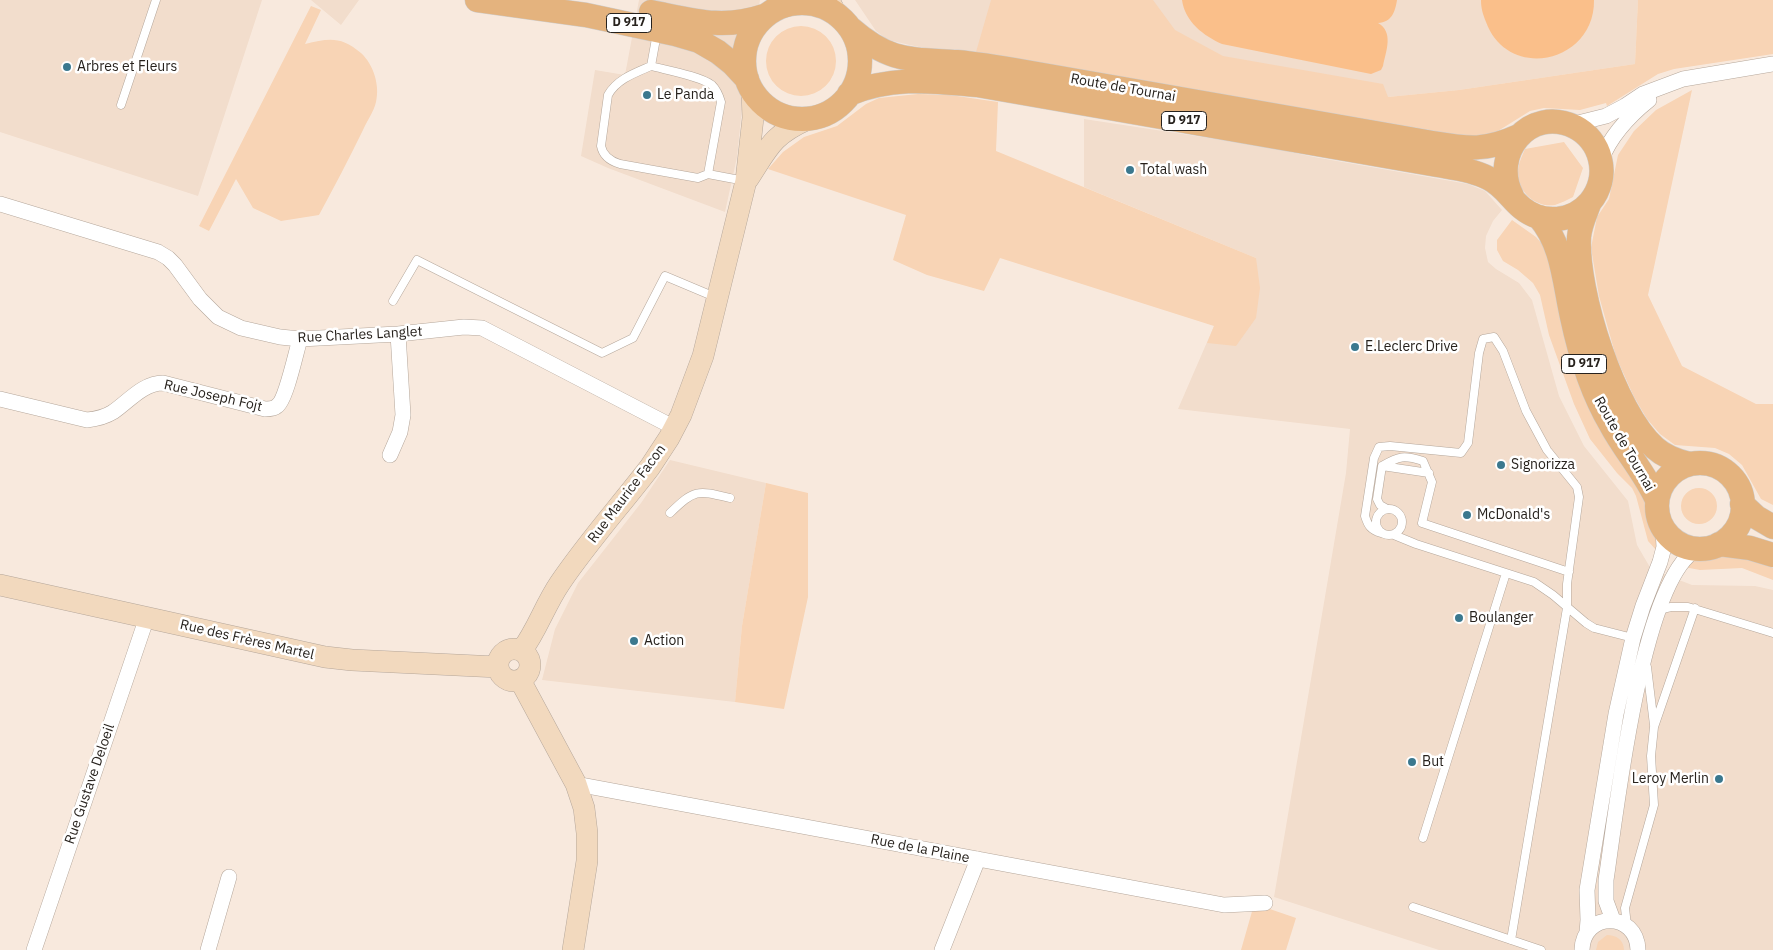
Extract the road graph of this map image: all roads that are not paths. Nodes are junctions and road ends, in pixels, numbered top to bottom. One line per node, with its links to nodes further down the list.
1 (156, 0): 19 (lane)
2 (477, 0): 7 (main road, D 917)
3 (592, 0): 6 (main road, D 917)
4 (561, 3): 5 (lane)
5 (622, 14)
6 (765, 16): 8 (main road); 15 (main road)
7 (653, 24): 9 (lane); 12 (lane); 15 (main road, D 917)
8 (849, 28): 17 (main road); 23 (main road, Route de Tournai / D 917)
9 (713, 31)
10 (897, 64): 13 (lane)
11 (1773, 64): 16 (street, Route de Tournai)
12 (651, 66): 26 (lane); 26 (lane)
13 (945, 70)
14 (964, 71): 18 (lane)
15 (749, 84): 20 (main road); 27 (street, Rue Maurice Facon)
16 (1670, 84): 21 (street, Route de Tournai); 25 (street, Route de Tournai)
17 (849, 94): 20 (main road); 28 (main road, Route de Tournai / D 917)
18 (1157, 104)
19 (121, 105)
20 (808, 119): 27 (street, Rue Maurice Facon)
21 (1570, 125): 23 (main road, Route de Tournai); 25 (main road)
22 (1353, 138): 24 (lane)
23 (1509, 147): 28 (main road)
24 (1454, 155)
25 (1601, 160): 30 (main road, Route de Tournai)
26 (708, 174): 27 (lane)
27 (746, 181): 32 (street, Rue Maurice Facon)
28 (1512, 196): 31 (main road, Route de Tournai)
29 (0, 204): 35 (street, Rue Charles Langlet)
30 (1589, 204): 31 (main road); 39 (main road, Route de Tournai / D 917)
31 (1539, 217): 43 (main road, Route de Tournai / D 917)
32 (717, 298): 33 (lane); 37 (street, Rue Maurice Facon)
33 (393, 301)
34 (398, 334): 35 (street, Rue Charles Langlet); 37 (street, Rue Charles Langlet); 38 (street)
35 (300, 339): 36 (street, Rue Joseph Fojt)
36 (0, 399)
37 (675, 428): 64 (street, Rue Maurice Facon)
38 (390, 455)
39 (1690, 464): 43 (main road, Route de Tournai); 44 (main road, Route de Tournai)
40 (1382, 466): 41 (lane); 41 (lane); 45 (lane)
41 (1430, 474): 55 (lane)
42 (730, 498): 46 (lane)
43 (1657, 500): 49 (main road, Route de Tournai)
44 (1742, 504): 48 (main road, Route de Tournai); 53 (main road)
45 (1387, 509): 47 (lane); 50 (lane)
46 (670, 513)
47 (1402, 525): 51 (lane); 52 (lane)
48 (1773, 527)
49 (1663, 528): 53 (main road); 63 (street)
50 (1381, 533): 51 (lane); 55 (lane)
51 (1394, 535): 52 (lane)
52 (1416, 544): 56 (lane)
53 (1708, 547): 54 (main road); 60 (street)
54 (1773, 555)
55 (1569, 572): 58 (lane)
56 (1506, 573): 58 (lane); 70 (lane)
57 (0, 585): 61 (street, Rue des Frères Martel)
58 (1567, 608): 63 (lane); 77 (lane)
59 (1696, 608): 60 (lane); 62 (lane); 68 (lane)
60 (1658, 610): 65 (street)
61 (147, 617): 66 (street, Rue des Frères Martel); 78 (street, Rue Gustave Deloeil)
62 (1773, 633)
63 (1633, 638): 76 (street)
64 (522, 650): 66 (street); 67 (street)
65 (1645, 654): 68 (lane); 75 (street)
66 (498, 667): 67 (street)
67 (520, 680): 69 (street)
68 (1654, 727): 75 (lane)
69 (576, 784): 71 (street, Rue de la Plaine); 80 (street)
70 (1423, 838)
71 (978, 859): 73 (street, Rue de la Plaine); 81 (street)
72 (229, 877): 79 (street)
73 (1265, 903)
74 (1412, 907): 77 (lane)
75 (1620, 923): 76 (street); 84 (street)
76 (1586, 933): 83 (street)
77 (1511, 940): 82 (lane)
78 (34, 950)
79 (208, 950)
80 (572, 950)
81 (942, 950)
82 (1541, 950)
83 (1582, 950)
84 (1638, 950)

